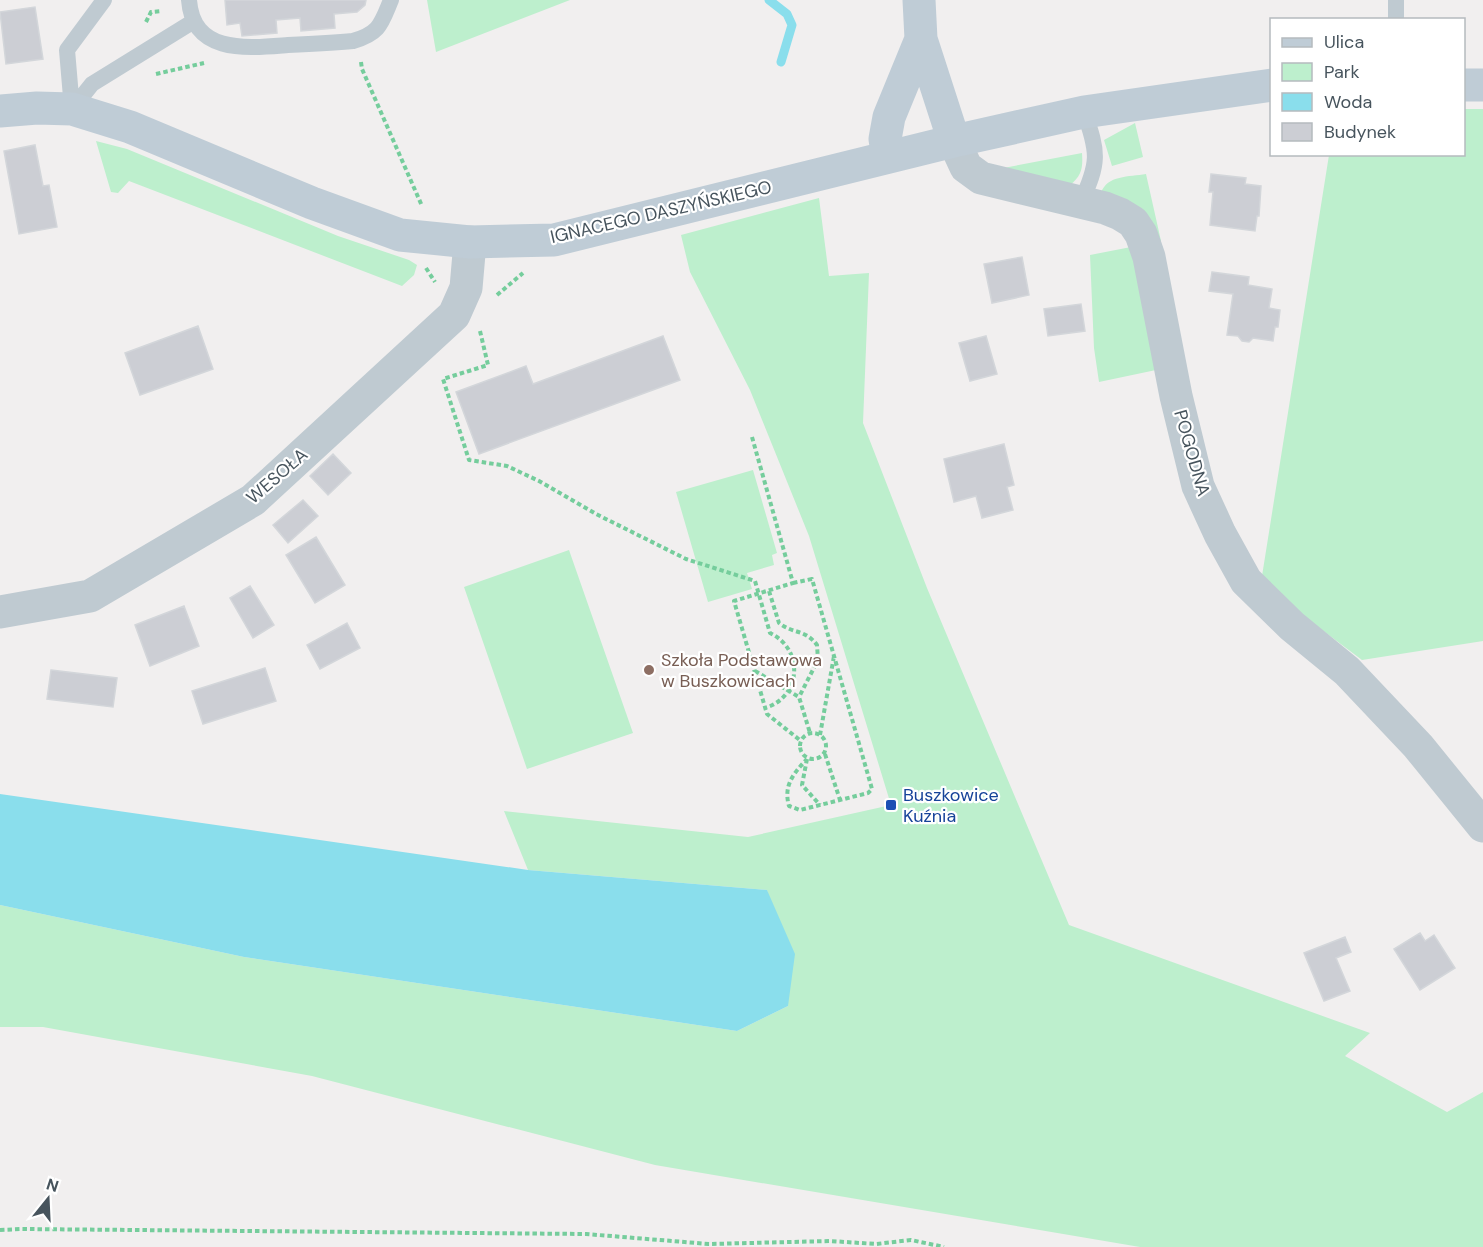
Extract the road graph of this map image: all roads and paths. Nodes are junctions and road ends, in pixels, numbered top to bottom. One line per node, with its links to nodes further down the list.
1 (104, 0): 13 (lane)
2 (189, 0): 7 (lane)
3 (391, 0): 9 (lane)
4 (919, 0): 8 (street)
5 (1396, 0): 6 (lane)
6 (1396, 18)
7 (194, 21): 9 (lane); 13 (lane)
8 (921, 39): 16 (street); 17 (street)
9 (358, 40): 19 (path)
10 (1270, 85): 15 (street, IGNACEGO DASZYŃSKIEGO)
11 (1465, 85): 12 (street)
12 (1483, 85)
13 (72, 109): 14 (street, IGNACEGO DASZYŃSKIEGO); 19 (street, IGNACEGO DASZYŃSKIEGO)
14 (0, 111)
15 (1084, 112): 16 (street, IGNACEGO DASZYŃSKIEGO); 18 (lane)
16 (954, 141): 17 (street, IGNACEGO DASZYŃSKIEGO); 18 (street, POGODNA)
17 (888, 157): 20 (street, IGNACEGO DASZYŃSKIEGO)
18 (1081, 202): 41 (street, POGODNA)
19 (429, 238): 20 (street, IGNACEGO DASZYŃSKIEGO)
20 (470, 242): 28 (street, WESOŁA)
21 (526, 271): 22 (path)
22 (492, 299)
23 (478, 323): 27 (path)
24 (752, 438): 25 (path)
25 (794, 583): 26 (path); 29 (path)
26 (770, 591): 27 (path); 32 (path)
27 (758, 594): 30 (path); 31 (path)
28 (0, 612)
29 (834, 655): 35 (path); 39 (path)
30 (754, 671): 31 (path); 33 (path)
31 (790, 691): 32 (path); 33 (path)
32 (799, 697): 34 (path)
33 (765, 708): 36 (path)
34 (810, 733): 35 (path); 36 (path)
35 (820, 735): 37 (path)
36 (801, 741): 38 (path)
37 (825, 754): 38 (path); 39 (path)
38 (807, 759): 40 (path); 40 (path)
39 (840, 800): 40 (path)
40 (820, 805)
41 (1483, 826)
42 (0, 1230): 43 (path)
43 (944, 1247)

